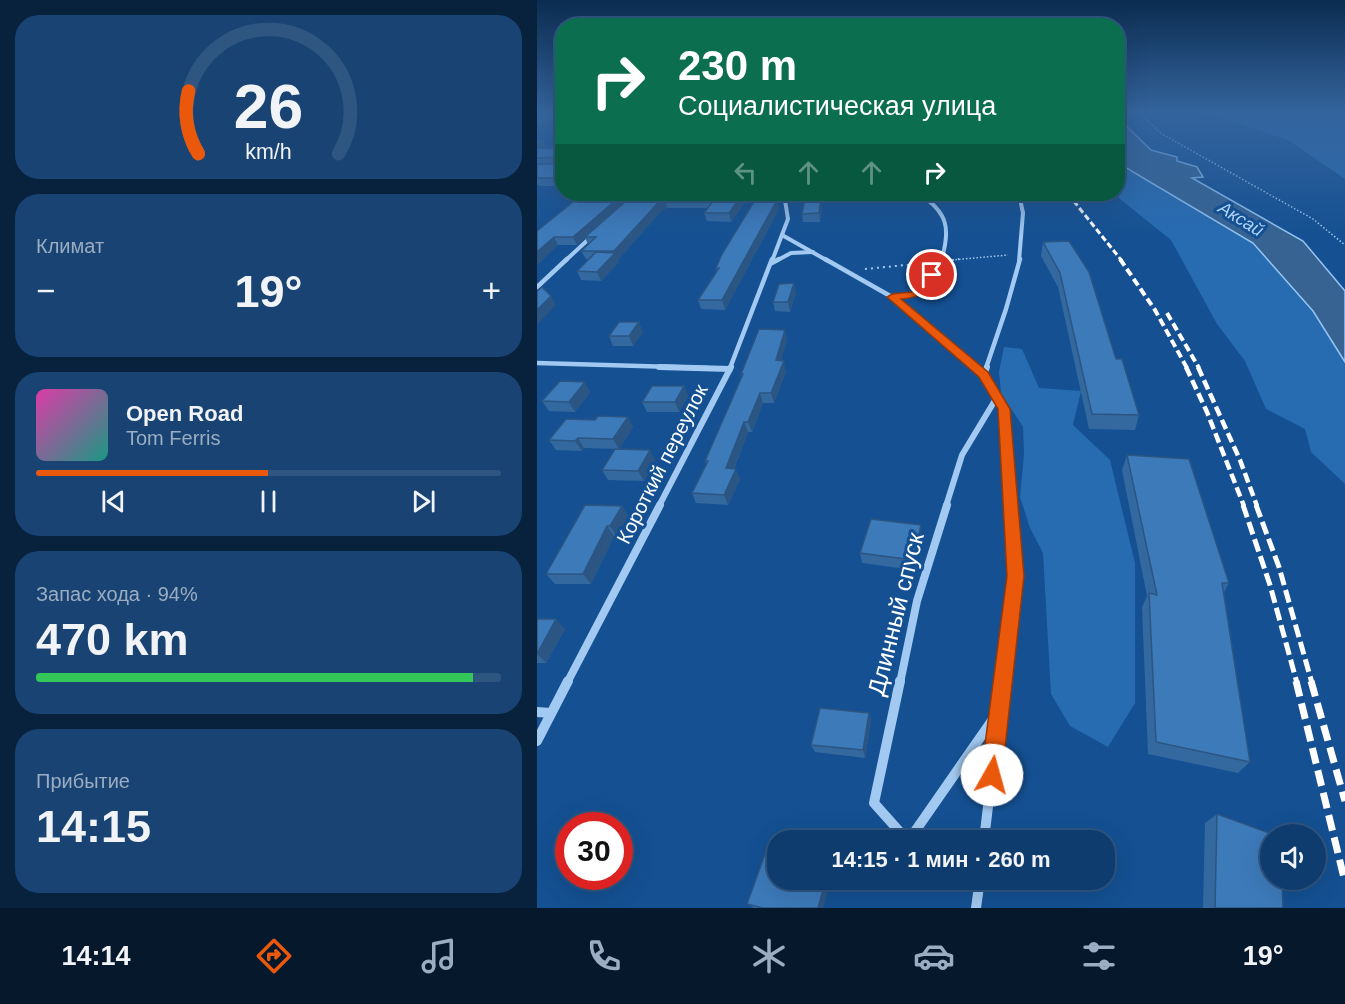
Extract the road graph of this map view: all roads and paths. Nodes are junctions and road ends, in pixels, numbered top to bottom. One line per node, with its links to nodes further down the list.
1 (1196, 153): 7 (path)
2 (785, 201): 6 (street, Короткий переулок)
3 (931, 201): 11 (street)
4 (1022, 201): 14 (street)
5 (598, 231): 10 (street)
6 (782, 235): 8 (street, Длинный спуск); 9 (street, Короткий переулок)
7 (1345, 245)
8 (813, 252): 9 (street); 11 (street, Длинный спуск)
9 (771, 263): 13 (street, Короткий переулок)
10 (537, 286)
11 (892, 297): 14 (street, Длинный спуск)
12 (537, 363): 13 (street)
13 (730, 369): 18 (street, Короткий переулок)
14 (984, 375): 15 (street, Длинный спуск)
15 (997, 398): 16 (street, Длинный спуск); 20 (street, Длинный спуск)
16 (1000, 709): 21 (street, Длинный спуск); 22 (street, Длинный спуск)
17 (537, 712): 18 (street)
18 (552, 713): 19 (street, Короткий переулок)
19 (537, 741)
20 (899, 830)
21 (915, 830)
22 (985, 830)
23 (978, 890): 24 (street)
24 (976, 908)

